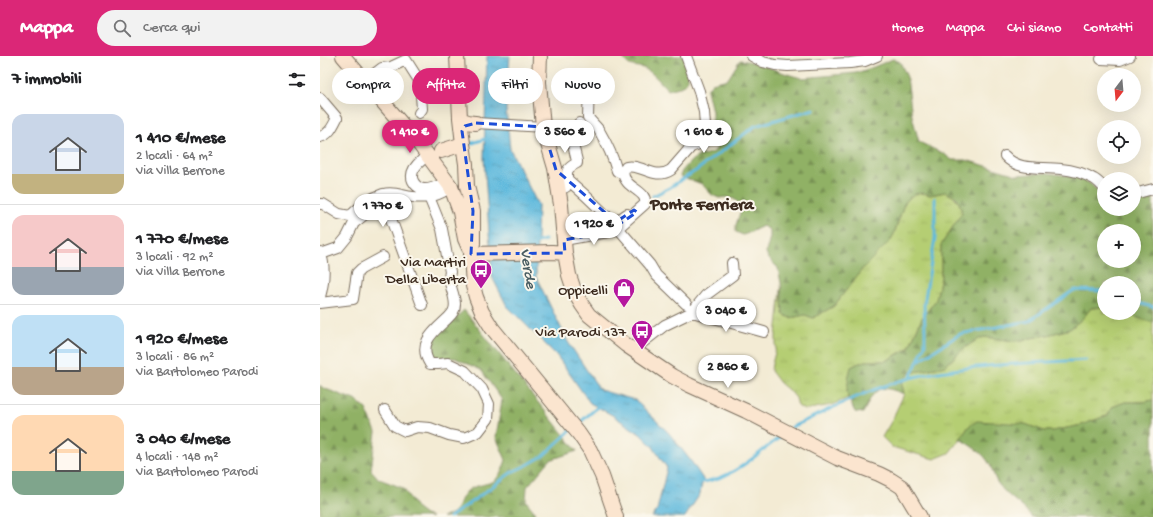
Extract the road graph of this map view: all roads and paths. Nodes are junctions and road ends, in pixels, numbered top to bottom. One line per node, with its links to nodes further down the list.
1 (343, 56): 10 (main road)
2 (457, 56): 18 (main road)
3 (540, 56): 17 (main road)
4 (686, 56): 23 (street)
5 (752, 56): 9 (street)
6 (877, 56): 9 (street)
7 (1130, 56): 8 (street)
8 (1101, 59)
9 (851, 60)
10 (354, 68)
11 (382, 68): 15 (street)
12 (320, 98): 19 (street)
13 (385, 104): 25 (main road)
14 (588, 104): 23 (street)
15 (419, 113)
16 (579, 123): 26 (street)
17 (543, 127): 18 (street); 26 (main road)
18 (466, 128): 20 (main road); 35 (main road)
19 (320, 137)
20 (441, 151)
21 (1004, 156): 24 (street)
22 (422, 160): 25 (street)
23 (623, 174): 31 (street)
24 (1097, 182)
25 (449, 184): 29 (street); 35 (main road)
26 (563, 185): 31 (street); 33 (main road)
27 (1153, 189): 28 (street)
28 (1141, 192)
29 (430, 197): 30 (street); 44 (street)
30 (320, 204)
31 (637, 212): 32 (street)
32 (618, 228): 33 (street); 41 (street)
33 (560, 248): 35 (main road); 43 (main road)
34 (320, 253): 38 (street); 40 (street)
35 (476, 254): 45 (main road)
36 (384, 257): 39 (street)
37 (732, 263): 41 (street)
38 (320, 297)
39 (320, 303)
40 (422, 305)
41 (689, 308): 42 (street); 43 (street)
42 (764, 332)
43 (633, 350): 46 (main road)
44 (385, 410)
45 (616, 517)
46 (920, 517)

